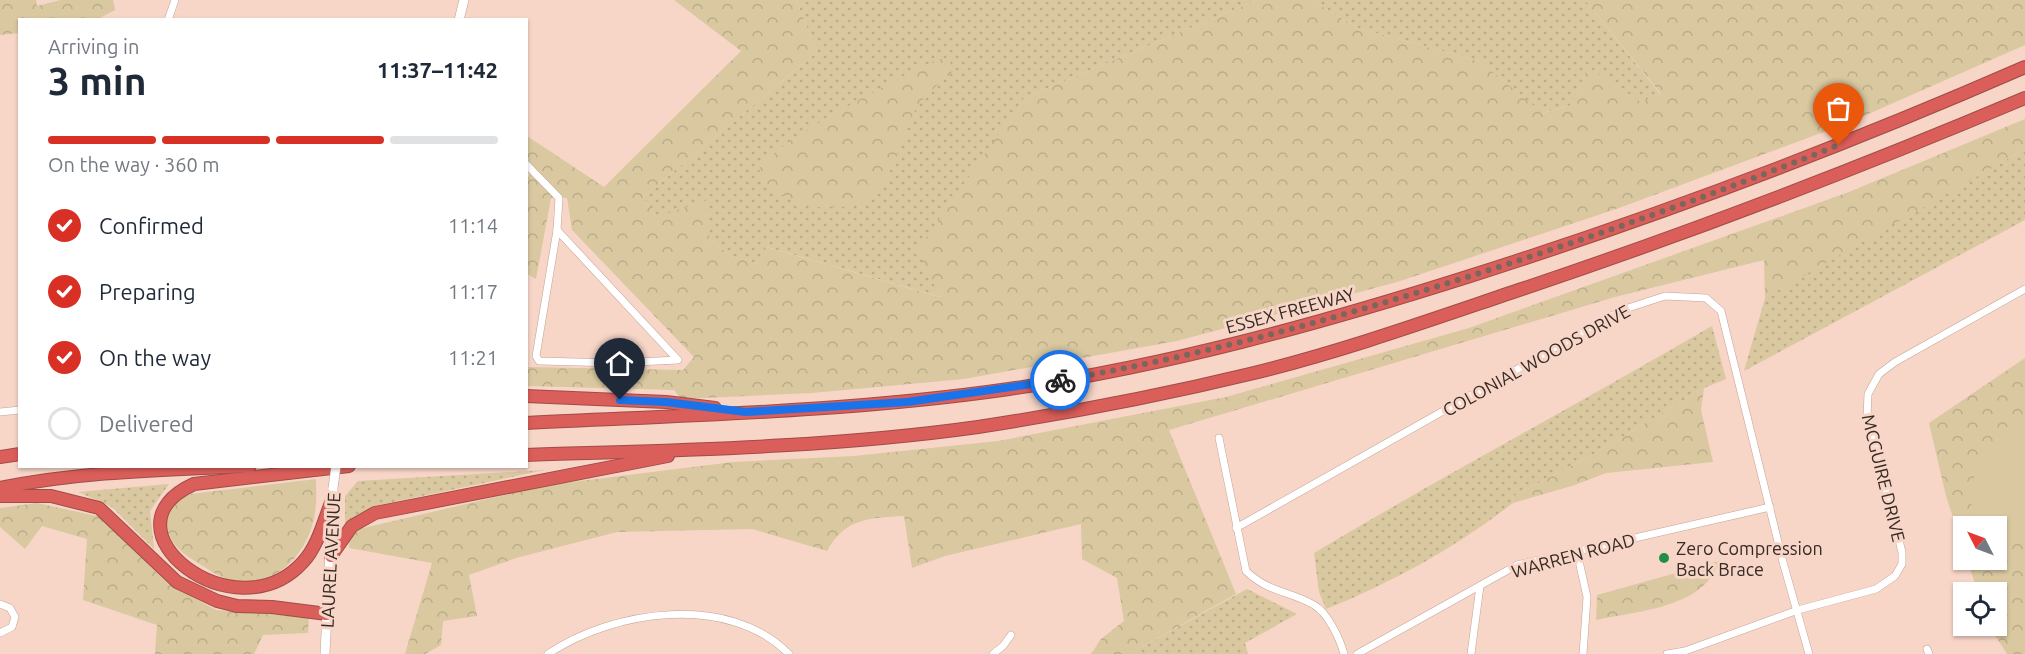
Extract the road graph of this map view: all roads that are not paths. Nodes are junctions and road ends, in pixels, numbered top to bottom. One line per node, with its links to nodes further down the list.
1 (175, 0): 3 (street)
2 (464, 0): 4 (main road)
3 (169, 18)
4 (460, 18)
5 (2025, 67): 13 (highway, ESSEX FREEWAY)
6 (2025, 98): 16 (highway)
7 (528, 166): 8 (street)
8 (557, 231): 8 (street)
9 (2025, 289): 32 (street, MCGUIRE DRIVE)
10 (528, 396): 13 (highway)
11 (18, 410): 12 (street)
12 (0, 412)
13 (746, 412): 14 (highway, ESSEX FREEWAY)
14 (528, 423)
15 (1219, 438): 27 (street)
16 (705, 448): 18 (highway); 29 (highway)
17 (18, 454): 19 (highway)
18 (528, 455)
19 (0, 457)
20 (210, 468): 23 (highway)
21 (332, 468): 24 (highway)
22 (336, 468): 24 (main road, LAUREL AVENUE, bridge)
23 (0, 488)
24 (333, 494): 29 (main road, LAUREL AVENUE)
25 (0, 496): 33 (highway)
26 (1770, 507): 27 (street, COLONIAL WOODS DRIVE); 28 (street, WARREN ROAD); 32 (street, COLONIAL WOODS DRIVE)
27 (1236, 528): 41 (street)
28 (1577, 552): 30 (street, WARREN ROAD); 44 (street)
29 (331, 556): 33 (main road, LAUREL AVENUE)
30 (1480, 586): 42 (street, WARREN ROAD); 43 (street)
31 (0, 604): 34 (street)
32 (1798, 610): 36 (street); 46 (street, COLONIAL WOODS DRIVE)
33 (327, 614): 37 (main road, LAUREL AVENUE)
34 (0, 633)
35 (1011, 635): 40 (street)
36 (1685, 652): 45 (street)
37 (325, 654)
38 (548, 654): 39 (street)
39 (789, 654)
40 (993, 654)
41 (1344, 654)
42 (1357, 654)
43 (1471, 654)
44 (1583, 654)
45 (1667, 654)
46 (1809, 654)

